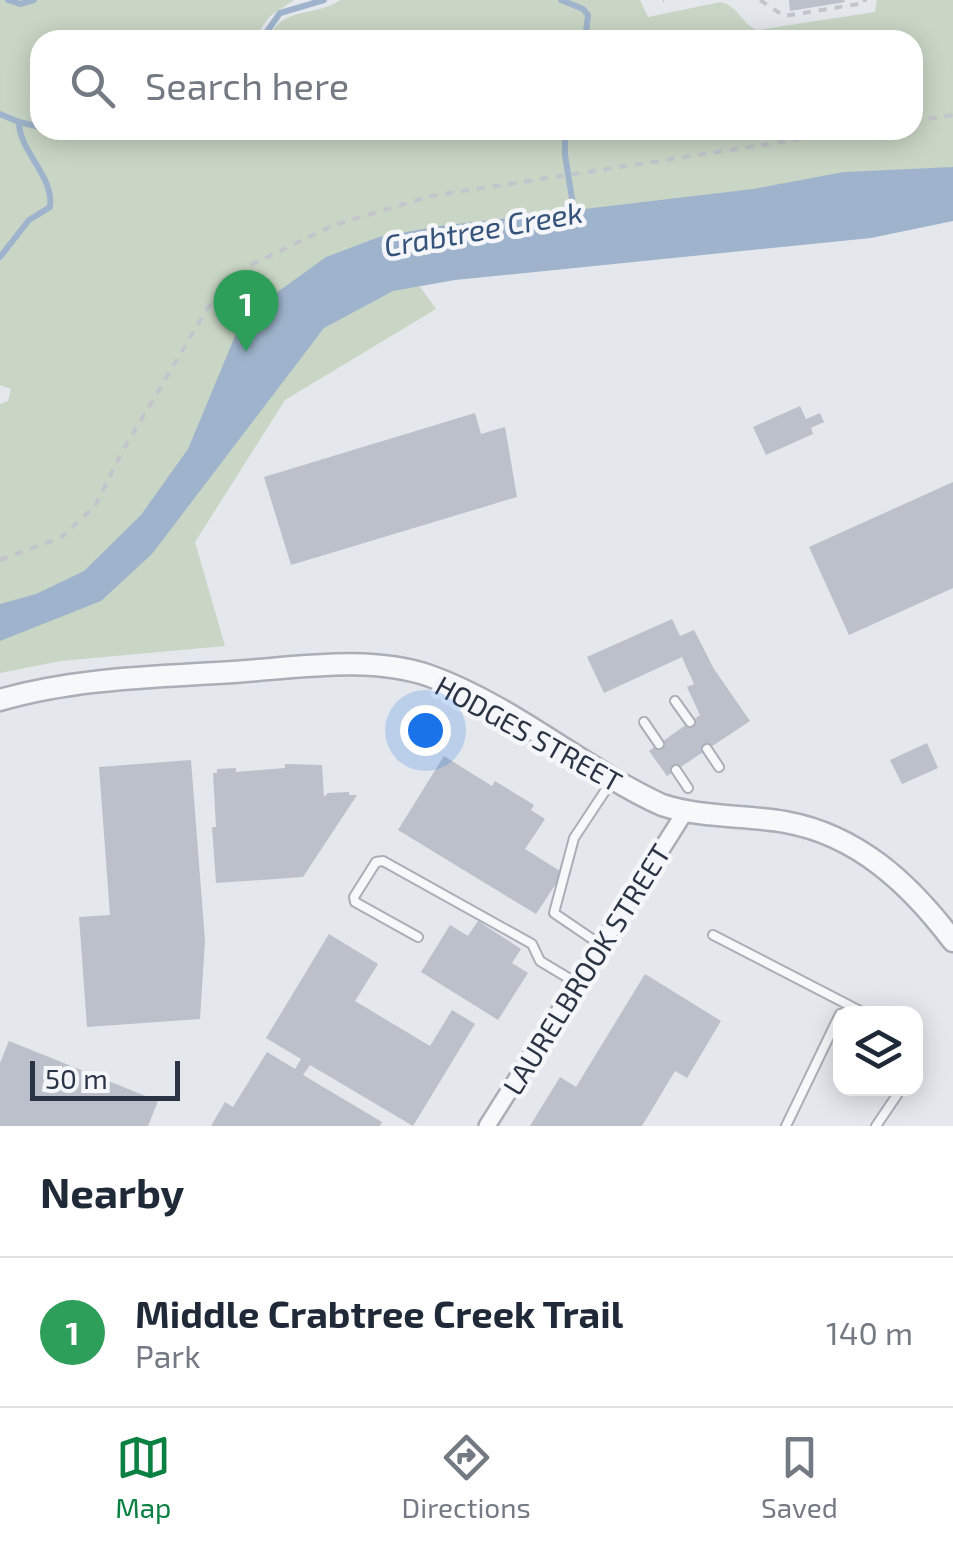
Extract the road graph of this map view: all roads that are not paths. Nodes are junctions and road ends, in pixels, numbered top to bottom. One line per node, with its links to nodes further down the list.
1 (0, 700): 9 (street, HODGES STREET)
2 (675, 701): 4 (lane)
3 (644, 722): 5 (lane)
4 (690, 722)
5 (659, 744)
6 (707, 749): 7 (lane)
7 (719, 767)
8 (676, 770): 10 (lane)
9 (613, 779): 11 (street, HODGES STREET); 15 (lane)
10 (688, 788)
11 (685, 812): 14 (street, HODGES STREET); 15 (street, LAURELBROOK STREET)
12 (713, 935): 17 (lane)
13 (418, 938): 16 (lane)
14 (953, 941)
15 (601, 945): 16 (street, LAURELBROOK STREET)
16 (576, 983): 22 (street, LAURELBROOK STREET)
17 (846, 1003): 18 (lane); 19 (lane)
18 (845, 1006)
19 (851, 1006)
20 (833, 1030): 23 (lane)
21 (896, 1096): 24 (lane)
22 (487, 1126)
23 (786, 1126)
24 (876, 1126)

